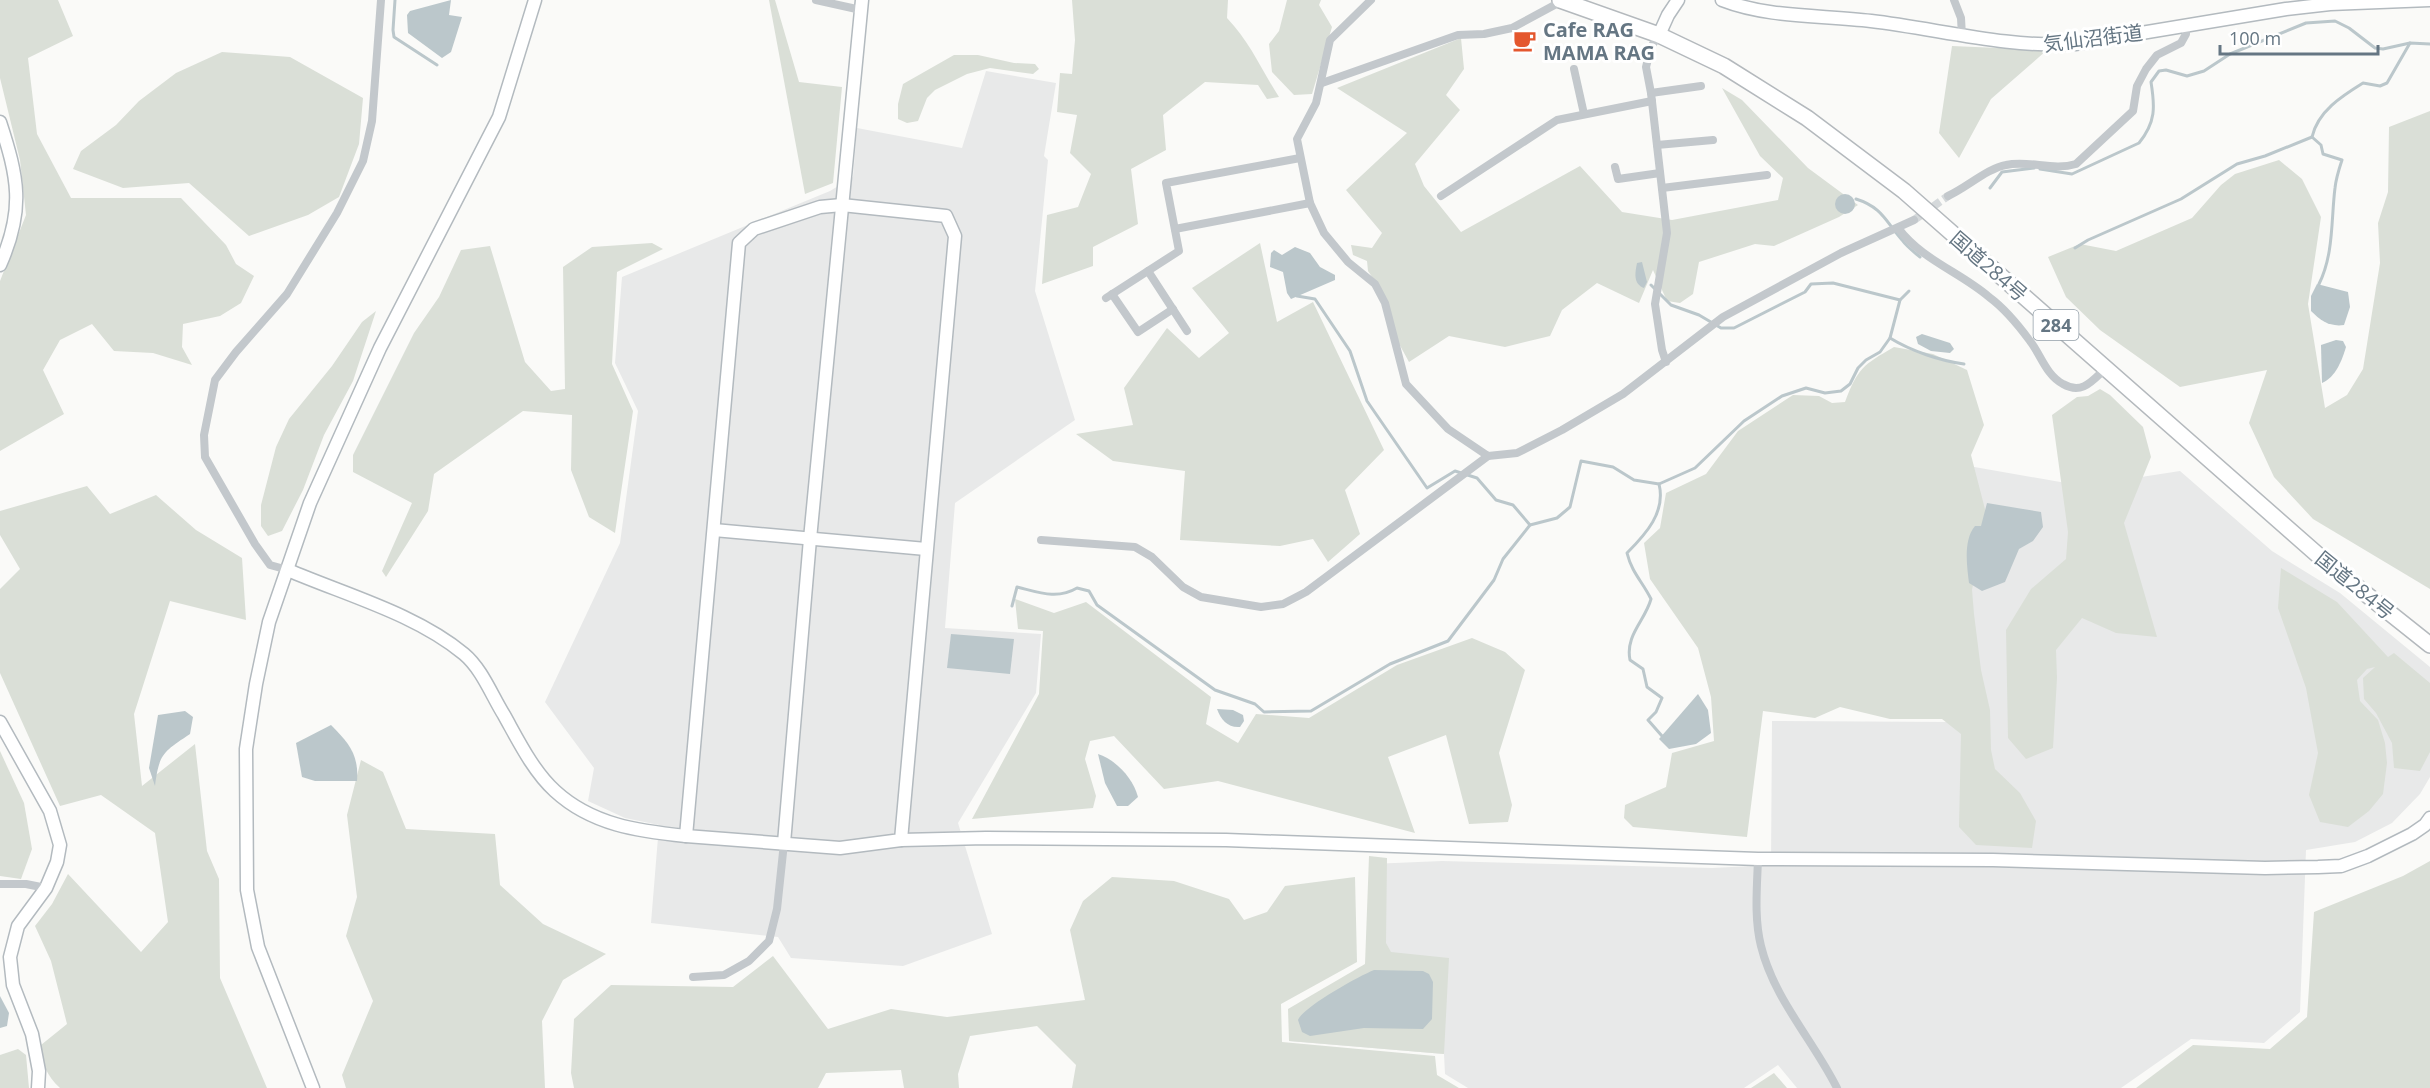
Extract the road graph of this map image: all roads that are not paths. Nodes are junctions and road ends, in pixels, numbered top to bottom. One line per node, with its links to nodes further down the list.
1 (381, 0): 45 (street)
2 (535, 0): 45 (street)
3 (816, 0): 10 (street)
4 (1371, 0): 15 (street)
5 (1561, 0): 12 (highway, 国道284号 / 284); 15 (street)
6 (1678, 0): 12 (street)
7 (1722, 0): 13 (street, 気仙沼街道)
8 (1954, 0): 13 (street)
9 (2430, 0): 11 (street, 気仙沼街道)
10 (861, 5): 30 (street)
11 (2186, 25): 13 (street, 気仙沼街道); 28 (street)
12 (1659, 35): 17 (street); 39 (highway, 国道284号 / 284)
13 (1962, 36)
14 (1574, 69): 18 (street)
15 (1322, 83): 22 (street)
16 (1701, 86): 17 (street)
17 (1652, 97): 18 (street); 21 (street)
18 (1584, 114): 27 (street)
19 (0, 122): 34 (street)
20 (1713, 140): 21 (street)
21 (1657, 145): 24 (street)
22 (1300, 159): 29 (street); 33 (street)
23 (1615, 167): 24 (street)
24 (1660, 173): 26 (street)
25 (1767, 175): 26 (street)
26 (1662, 188): 38 (street)
27 (1441, 196)
28 (1948, 196)
29 (1310, 203): 33 (street); 40 (street)
30 (842, 205): 41 (street); 42 (street); 44 (street)
31 (1914, 220): 32 (street)
32 (1898, 228): 38 (street); 39 (street)
33 (1175, 229): 35 (street)
34 (0, 265)
35 (1148, 271): 36 (street); 36 (street)
36 (1173, 309): 37 (street)
37 (1187, 331)
38 (1666, 362): 40 (street)
39 (2105, 369): 46 (highway, 国道284号 / 284)
40 (1488, 456): 43 (street)
41 (714, 530): 42 (street); 49 (street)
42 (810, 539): 44 (street); 51 (street)
43 (1041, 540)
44 (926, 549): 50 (street)
45 (288, 570): 49 (street); 57 (street)
46 (2430, 645)
47 (0, 722): 54 (street)
48 (2430, 818): 52 (street)
49 (686, 836): 51 (street)
50 (901, 840): 51 (street); 52 (street)
51 (784, 843): 55 (street)
52 (1758, 859): 58 (street)
53 (0, 884): 54 (street)
54 (46, 888): 56 (street)
55 (693, 977)
56 (42, 1086)
57 (313, 1088)
58 (1837, 1088)

